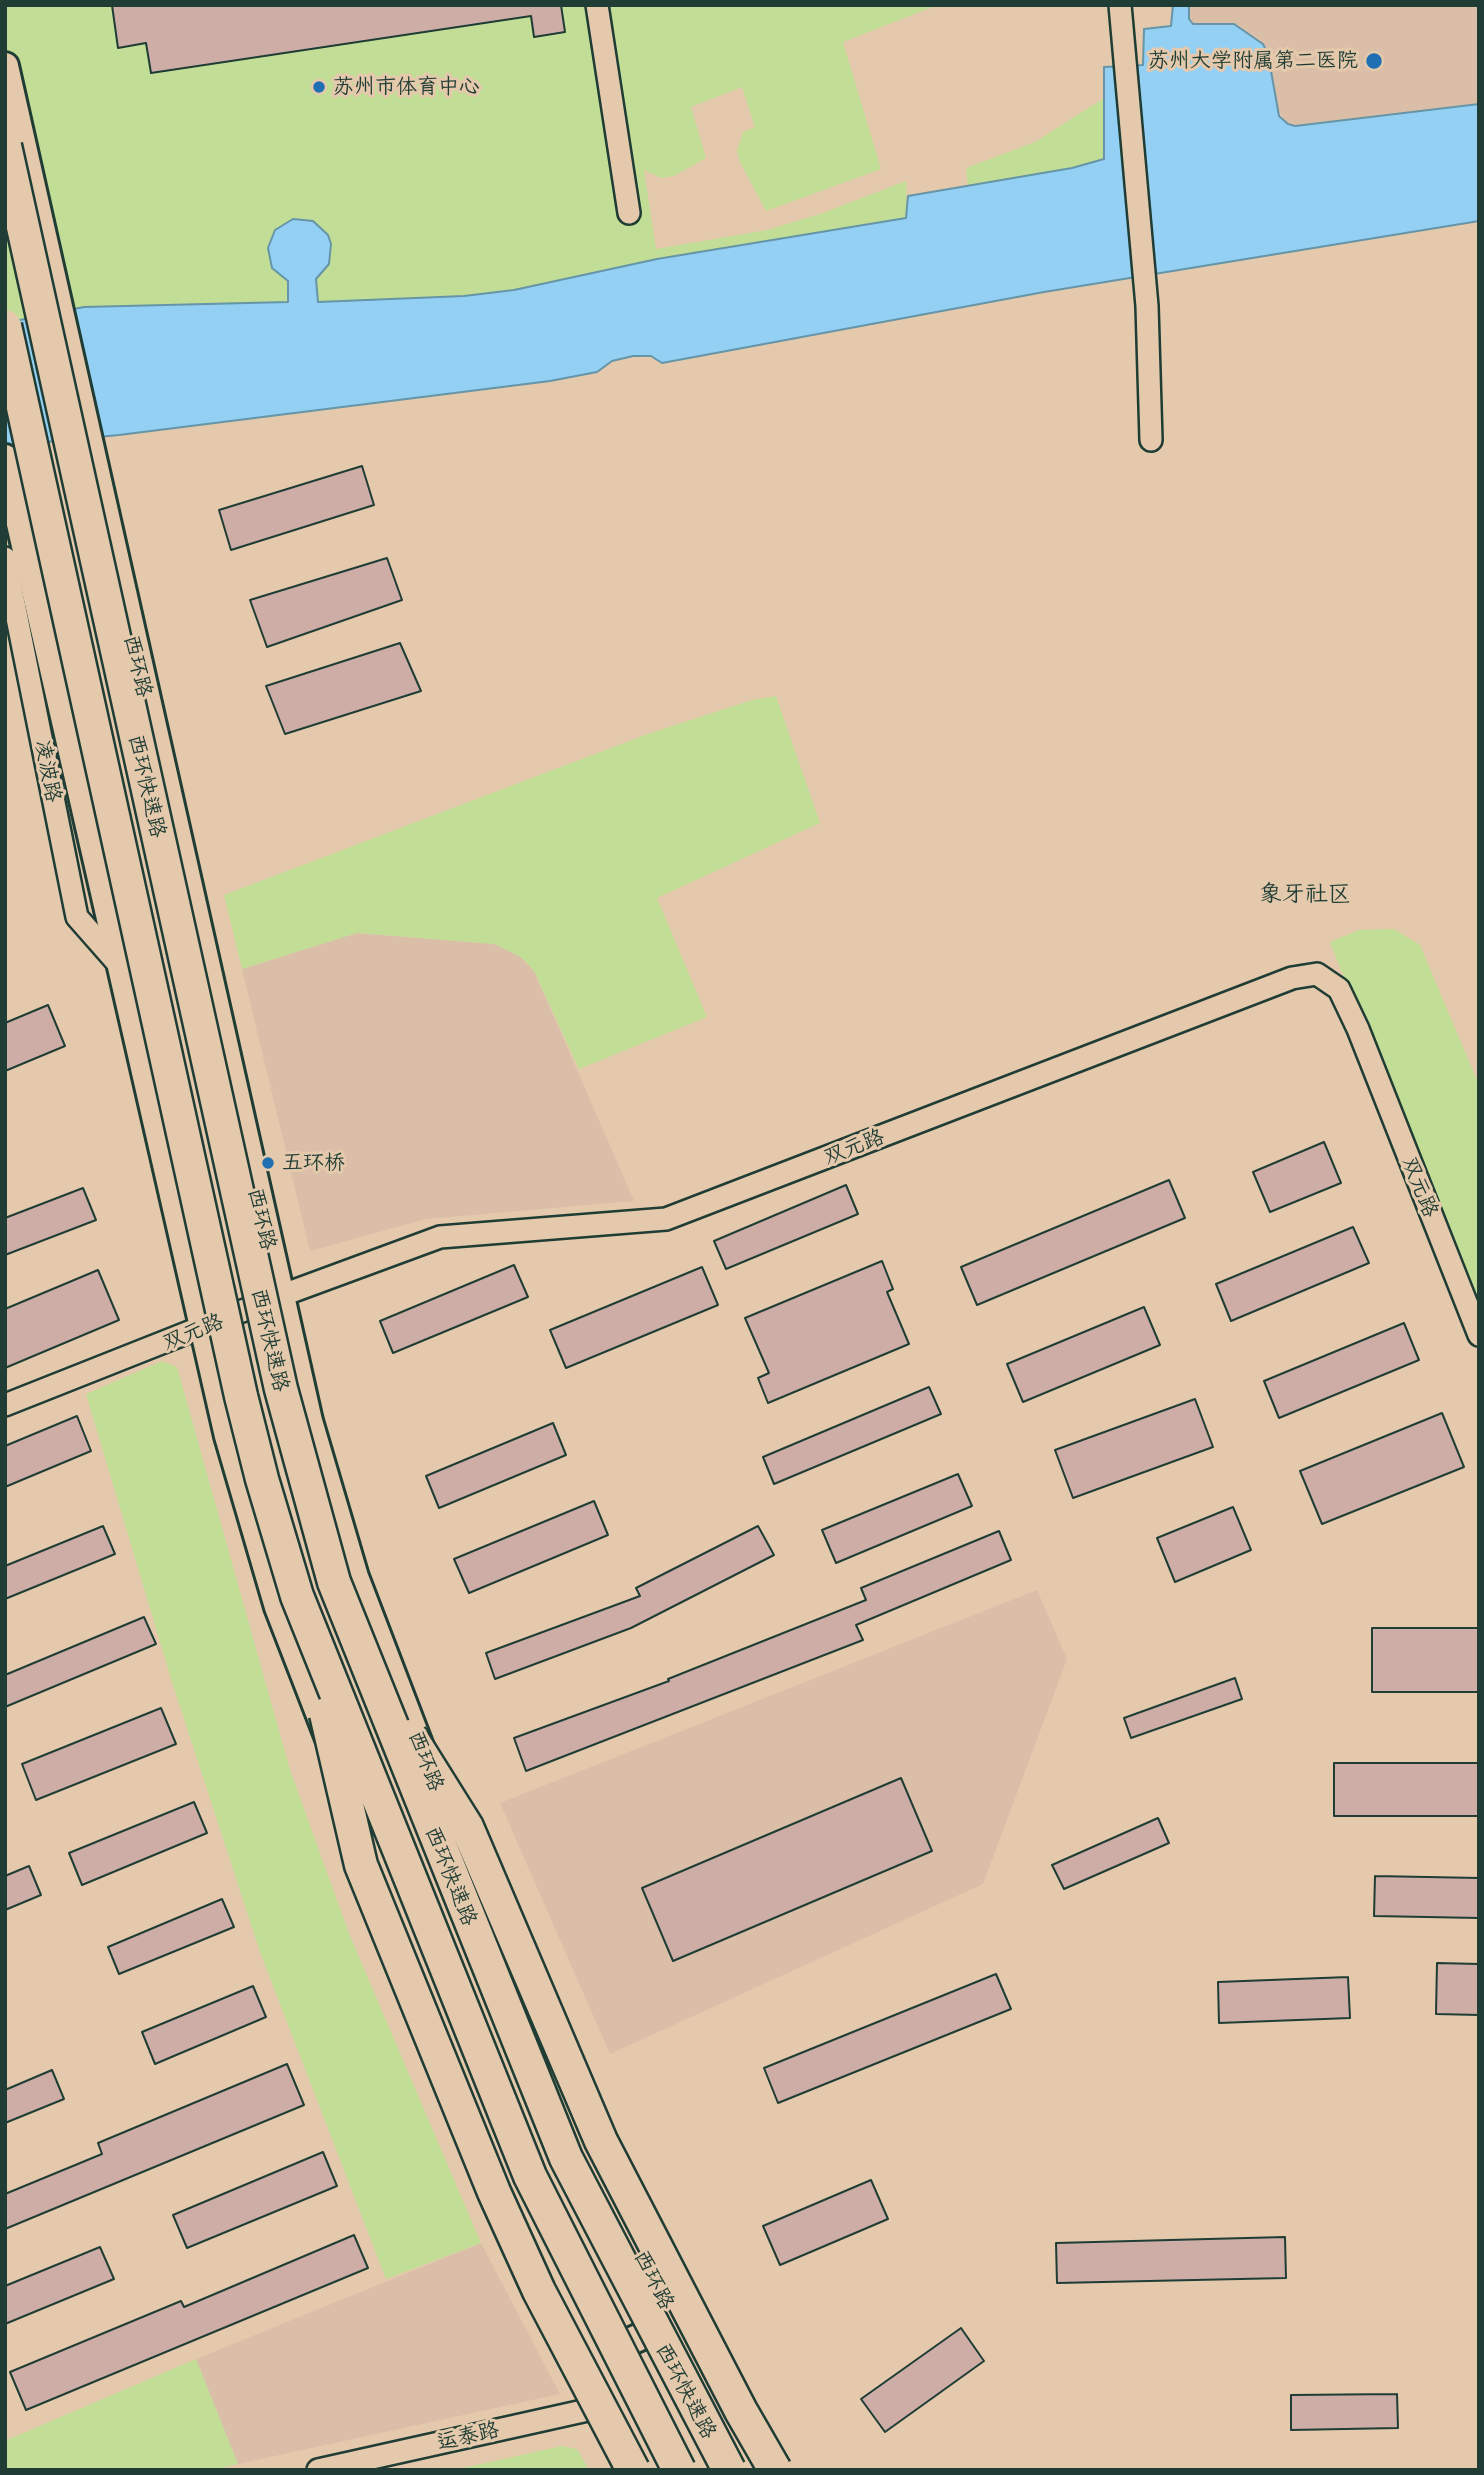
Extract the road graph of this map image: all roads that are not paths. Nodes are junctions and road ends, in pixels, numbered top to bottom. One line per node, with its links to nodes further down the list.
1 (597, 5): 5 (street)
2 (1120, 5): 7 (street)
3 (5, 66): 11 (main road, 西环路)
4 (5, 146): 16 (highway, 西环快速路, bridge)
5 (629, 213)
6 (5, 326): 15 (highway, 西环快速路, bridge)
7 (1151, 440)
8 (6, 463): 10 (main road)
9 (5, 558): 10 (street, 凌波路)
10 (122, 968): 12 (main road)
11 (280, 1296): 12 (street, 双元路); 13 (street, 双元路); 17 (main road, 西环路)
12 (203, 1329): 14 (street, 双元路); 18 (main road)
13 (1479, 1335)
14 (5, 1405)
15 (305, 1621): 21 (highway, bridge); 23 (highway, 西环快速路, bridge)
16 (365, 1664): 24 (highway, 西环快速路, bridge); 26 (highway, bridge)
17 (675, 2321): 18 (main road); 25 (main road, 西环路)
18 (594, 2358): 19 (main road)
19 (618, 2403): 20 (street, 运泰路); 22 (main road)
20 (318, 2470)
21 (634, 2470)
22 (654, 2470)
23 (679, 2470)
24 (729, 2470)
25 (756, 2470)
26 (775, 2470)

